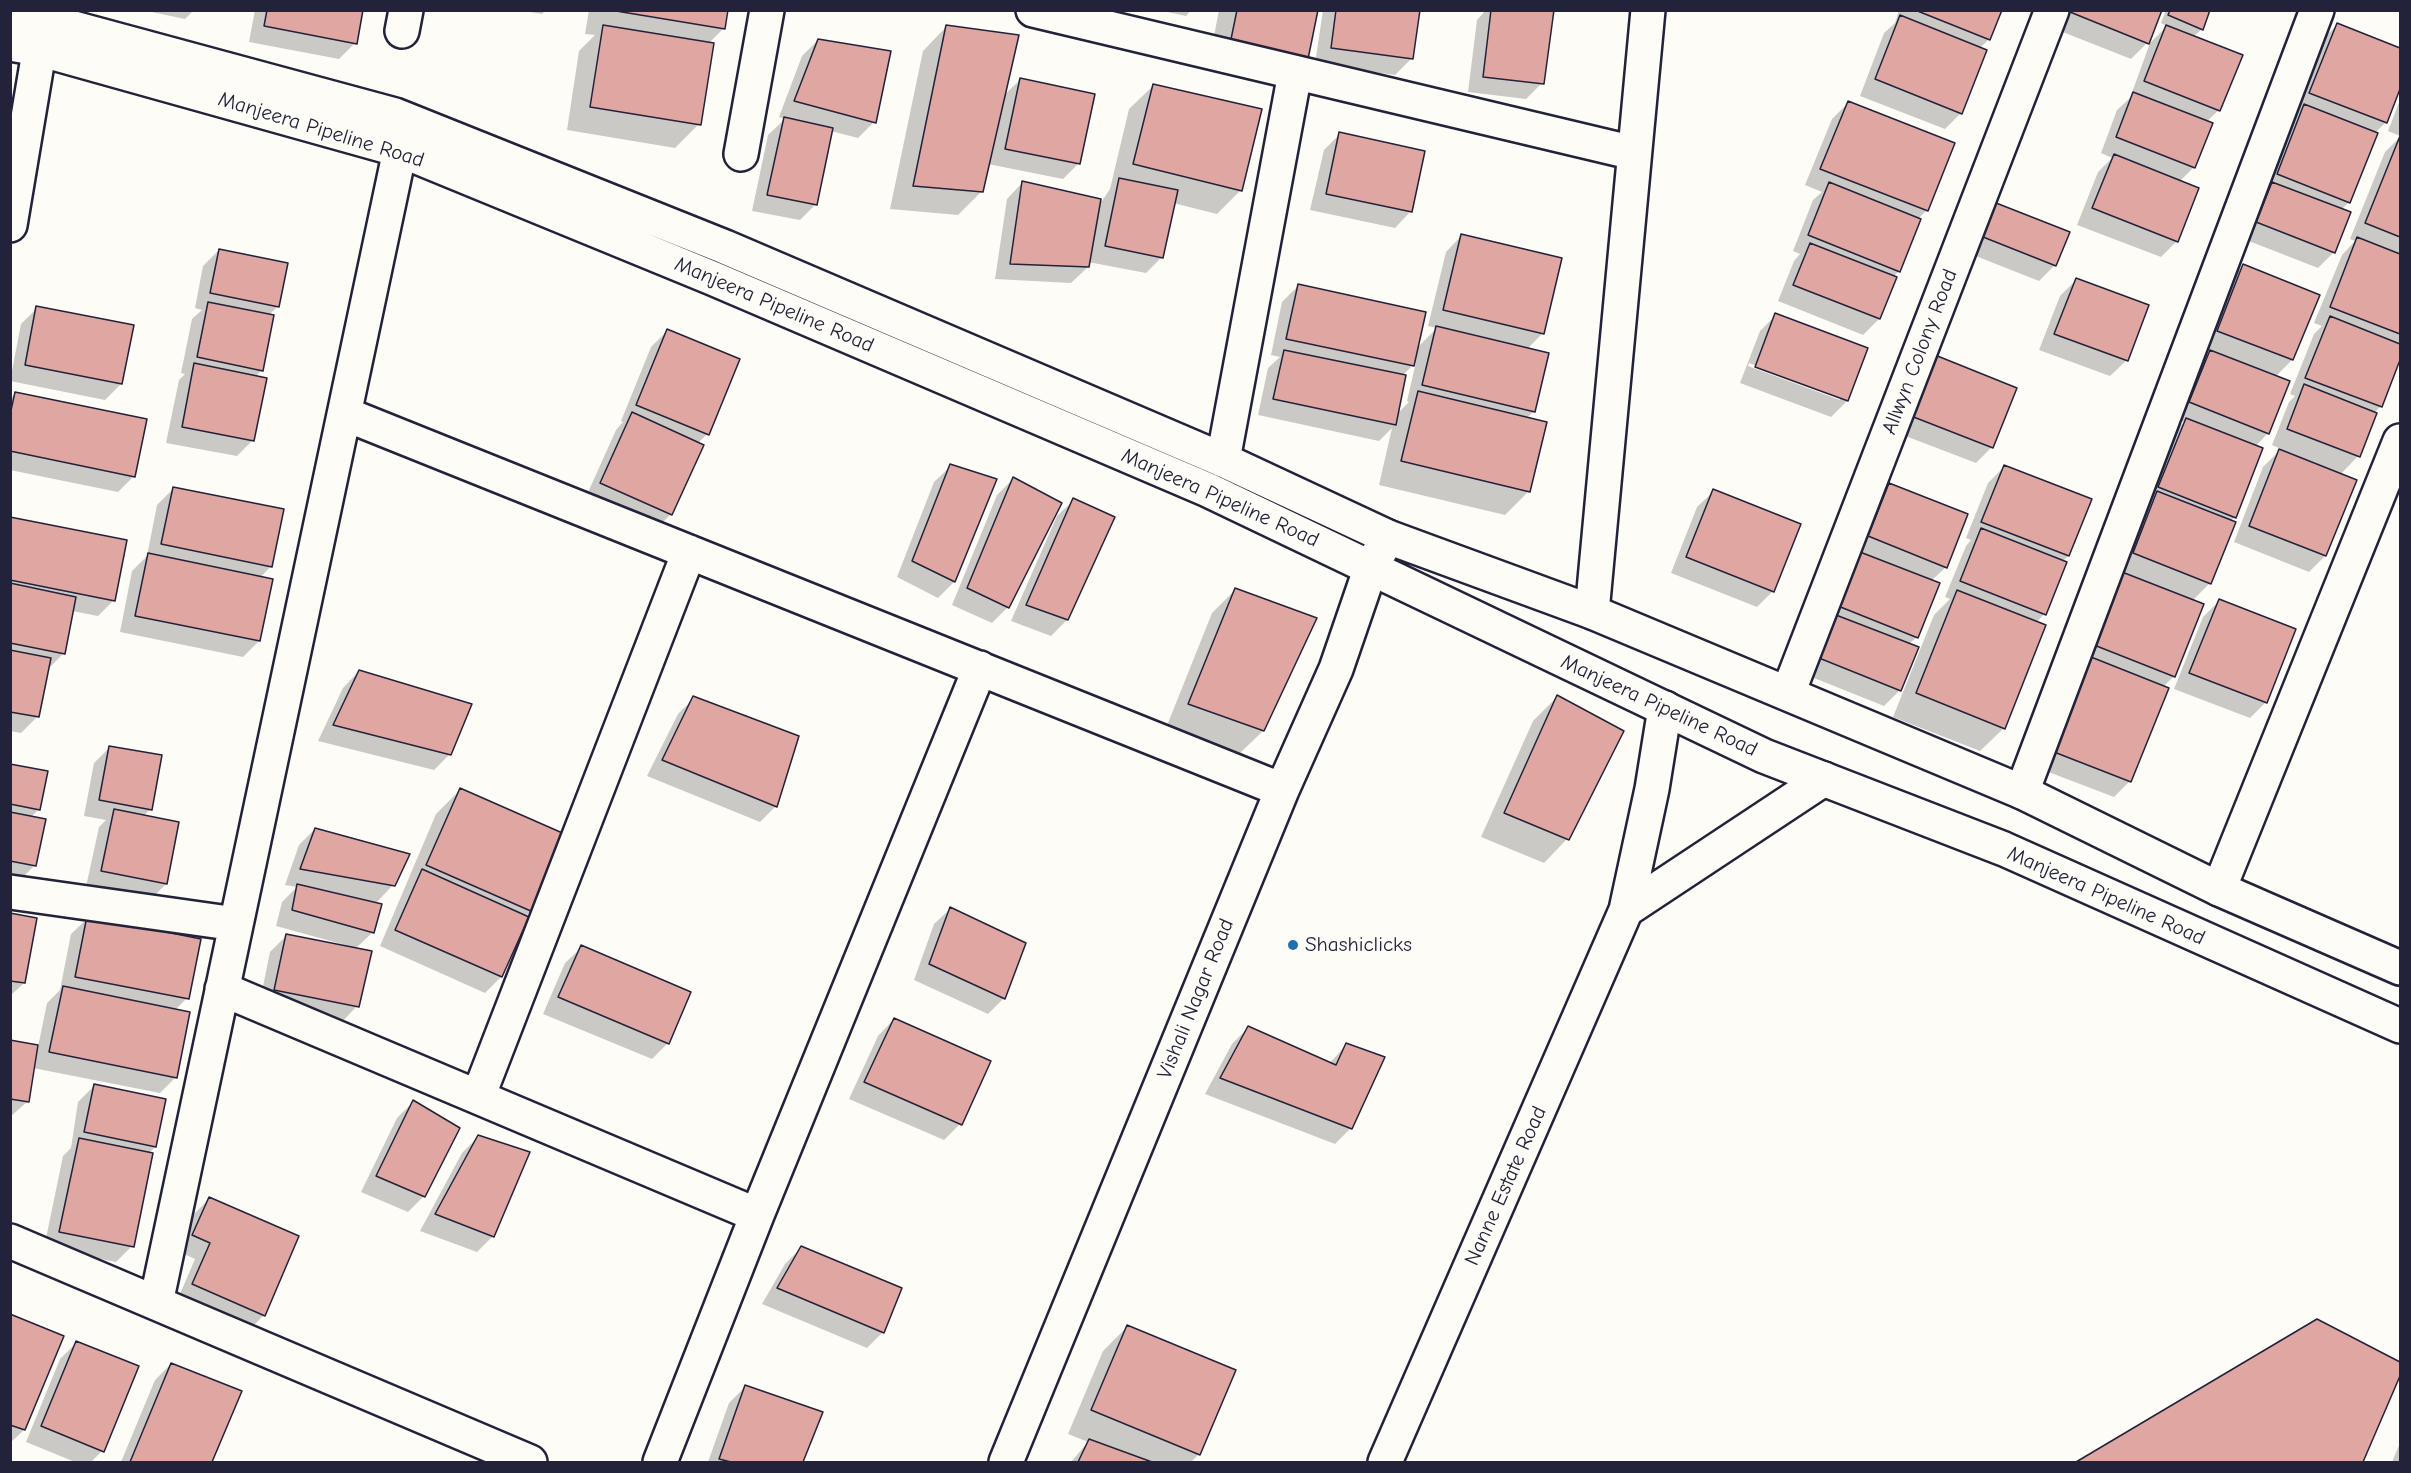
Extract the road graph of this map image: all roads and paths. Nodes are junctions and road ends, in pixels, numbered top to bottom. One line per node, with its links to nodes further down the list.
1 (767, 10): 11 (street)
2 (1033, 10): 8 (street)
3 (1648, 10): 10 (street)
4 (2052, 10): 21 (street, Allwyn Colony Road)
5 (2318, 10): 25 (street)
6 (10, 13): 7 (street, Manjeera Pipeline Road)
7 (35, 31): 9 (street, Manjeera Pipeline Road); 12 (street); 15 (street, Manjeera Pipeline Road)
8 (1295, 73): 10 (street); 15 (street)
9 (400, 150): 13 (street); 18 (street, Manjeera Pipeline Road)
10 (1634, 153): 19 (street)
11 (741, 154)
12 (10, 225)
13 (345, 414): 17 (street); 29 (street)
14 (2400, 441): 26 (street)
15 (1223, 460): 16 (street, Manjeera Pipeline Road)
16 (1388, 537): 18 (street, Vishali Nagar Road); 19 (street, Manjeera Pipeline Road)
17 (689, 552): 20 (street); 33 (street)
18 (1371, 567): 22 (street, Manjeera Pipeline Road); 24 (street, Vishali Nagar Road)
19 (1592, 612): 21 (street, Manjeera Pipeline Road)
20 (980, 668): 24 (street); 34 (street)
21 (1788, 693): 25 (street, Manjeera Pipeline Road)
22 (1665, 708): 23 (street, Manjeera Pipeline Road); 28 (street, Nanne Estate Road)
23 (1824, 779): 28 (street); 32 (street, Manjeera Pipeline Road)
24 (1282, 790): 39 (street, Vishali Nagar Road)
25 (2022, 792): 26 (street, Manjeera Pipeline Road)
26 (2219, 890): 30 (street, Manjeera Pipeline Road)
27 (10, 892): 29 (street)
28 (1626, 910): 40 (street, Nanne Estate Road)
29 (236, 924): 31 (street)
30 (2400, 968)
31 (222, 988): 33 (street); 36 (street)
32 (2400, 1026)
33 (478, 1097): 34 (street)
34 (757, 1215): 38 (street)
35 (10, 1241): 36 (street)
36 (156, 1303): 37 (street)
37 (530, 1462)
38 (660, 1462)
39 (1006, 1462)
40 (1385, 1462)

